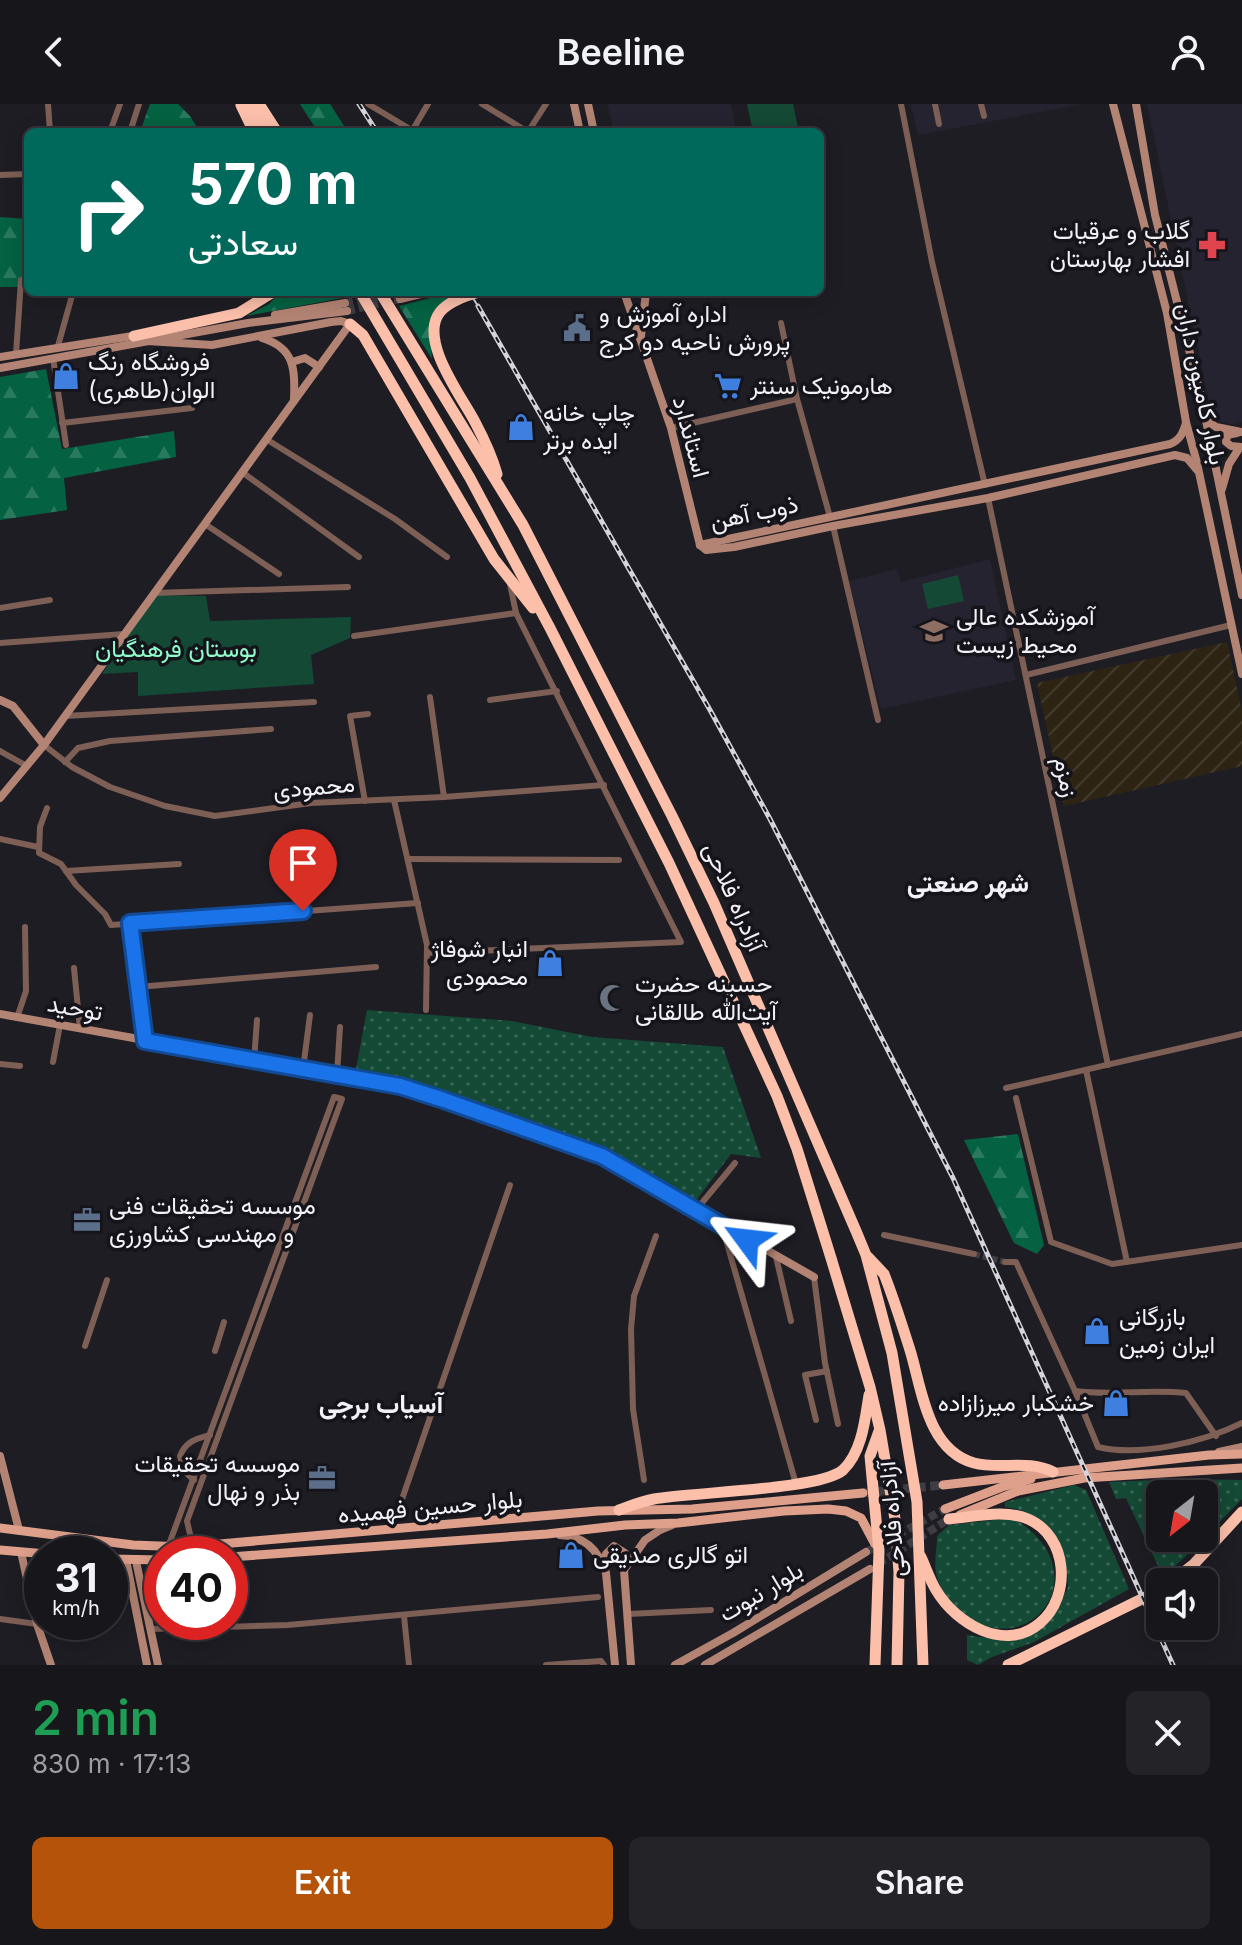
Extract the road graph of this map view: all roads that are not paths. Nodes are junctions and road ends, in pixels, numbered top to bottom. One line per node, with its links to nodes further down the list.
1 (48, 104): 20 (street)
2 (120, 104): 21 (street)
3 (139, 104): 22 (street)
4 (241, 104): 23 (highway)
5 (247, 104): 24 (highway)
6 (259, 104): 25 (highway)
7 (368, 104): 26 (street)
8 (428, 104): 27 (street)
9 (482, 104): 28 (street)
10 (546, 104): 29 (street)
11 (574, 104): 30 (main road)
12 (588, 104): 31 (main road)
13 (901, 104): 68 (street)
14 (935, 104): 19 (street)
15 (981, 104): 18 (street)
16 (1114, 106): 59 (main road, بلوار کامیون داران)
17 (1135, 106): 58 (main road, بلوار کامیون داران)
18 (984, 116)
19 (939, 124)
20 (50, 128)
21 (111, 128)
22 (131, 128)
23 (252, 128)
24 (271, 128)
25 (272, 128)
26 (408, 128)
27 (415, 128)
28 (521, 128)
29 (531, 128)
30 (579, 128)
31 (593, 128)
32 (24, 174): 33 (street)
33 (0, 175)
34 (21, 280): 49 (street)
35 (72, 296): 48 (street)
36 (267, 296): 44 (highway)
37 (362, 296): 88 (highway, آزادراه فلاحی)
38 (382, 296): 69 (highway, آزادراه فلاحی)
39 (465, 296): 69 (highway)
40 (625, 296): 47 (main road, استاندارد)
41 (646, 296): 47 (main road, استاندارد)
42 (781, 323): 55 (street)
43 (350, 324): 45 (main road); 53 (main road); 78 (highway)
44 (134, 336): 46 (main road); 48 (main road)
45 (258, 337): 46 (main road); 52 (main road)
46 (147, 341): 51 (main road)
47 (640, 341): 61 (main road, استاندارد)
48 (58, 346): 49 (main road)
49 (16, 354): 50 (main road)
50 (0, 357)
51 (53, 358): 54 (main road); 60 (street)
52 (292, 362): 53 (main road); 56 (main road)
53 (319, 367): 56 (main road)
54 (0, 368)
55 (797, 399): 61 (street); 72 (street)
56 (294, 401): 63 (main road)
57 (192, 408): 60 (street)
58 (1205, 419): 62 (main road); 70 (main road, بلوار کامیون داران)
59 (1186, 422): 67 (main road, بلوار کامیون داران); 68 (main road, ذوب آهن)
60 (62, 423): 64 (street)
61 (671, 428): 74 (main road, استاندارد)
62 (1242, 432): 65 (main road)
63 (266, 439): 66 (main road); 76 (street)
64 (66, 445)
65 (1241, 447): 70 (main road)
66 (242, 472): 73 (main road); 75 (street)
67 (1200, 475): 71 (main road, ذوب آهن); 80 (main road, بلوار کامیون داران)
68 (985, 485): 72 (main road, ذوب آهن)
69 (500, 486): 154 (highway, آزادراه فلاحی)
70 (1220, 497): 79 (main road, بلوار کامیون داران)
71 (988, 498): 72 (main road, ذوب آهن); 93 (street, زمزم)
72 (831, 521): 74 (main road, ذوب آهن); 101 (street)
73 (205, 524): 77 (street); 82 (main road)
74 (700, 545)
75 (359, 557)
76 (447, 557)
77 (279, 574)
78 (508, 577): 86 (street); 88 (highway)
79 (1240, 584): 80 (main road); 83 (main road, بلوار کامیون داران)
80 (1224, 586): 87 (main road, بلوار کامیون داران)
81 (348, 587): 82 (street)
82 (154, 593): 89 (main road)
83 (1242, 595)
84 (50, 600): 85 (street)
85 (0, 608)
86 (516, 613): 90 (street); 94 (street)
87 (1231, 625): 92 (main road, بلوار کامیون داران); 93 (street)
88 (550, 628): 165 (highway, آزادراه فلاحی)
89 (125, 634): 91 (street); 100 (main road)
90 (354, 636)
91 (0, 643)
92 (1242, 674)
93 (1026, 675): 139 (street, زمزم)
94 (557, 691): 97 (street); 107 (street)
95 (430, 697): 108 (street)
96 (0, 700): 103 (main road)
97 (490, 700)
98 (314, 702): 100 (street)
99 (368, 714): 111 (street)
100 (65, 716): 103 (main road)
101 (878, 720)
102 (271, 729): 105 (street)
103 (44, 745): 105 (street, محمودی); 106 (main road)
104 (0, 751): 106 (street)
105 (65, 762): 111 (street, محمودی)
106 (27, 766): 109 (main road)
107 (604, 785): 108 (street, محمودی); 122 (street)
108 (444, 797): 110 (street, محمودی)
109 (0, 798)
110 (394, 800): 111 (street, محمودی); 115 (street)
111 (365, 801)
112 (47, 808): 114 (street)
113 (0, 839): 114 (street)
114 (38, 847): 118 (street)
115 (408, 859): 116 (street); 119 (street)
116 (619, 860)
117 (179, 864): 118 (street)
118 (66, 871): 120 (street)
119 (418, 903): 120 (street); 122 (street)
120 (130, 923): 125 (street)
121 (25, 927): 129 (street)
122 (427, 953): 126 (street)
123 (376, 967): 125 (street)
124 (74, 968): 133 (street)
125 (138, 987): 135 (street)
126 (426, 1010)
127 (0, 1014): 129 (main road, توحید)
128 (310, 1015): 141 (street)
129 (17, 1018): 131 (main road, توحید)
130 (257, 1020): 136 (street)
131 (60, 1025): 133 (main road, توحید); 137 (street)
132 (340, 1027): 143 (street)
133 (80, 1029): 135 (main road, توحید)
134 (1242, 1034): 139 (street)
135 (145, 1041): 136 (main road, توحید)
136 (254, 1061): 141 (main road, توحید)
137 (53, 1062)
138 (0, 1064): 140 (street)
139 (1108, 1065): 142 (street)
140 (20, 1066)
141 (303, 1069): 143 (main road, توحید)
142 (1086, 1070): 144 (street); 157 (street)
143 (337, 1074): 148 (main road, توحید)
144 (1006, 1088)
145 (1016, 1098): 157 (street)
146 (735, 1163): 148 (street)
147 (510, 1185): 186 (street)
148 (696, 1210): 149 (main road, توحید)
149 (722, 1226): 155 (main road, توحید); 183 (street)
150 (884, 1235): 153 (street)
151 (656, 1236): 182 (street)
152 (1242, 1245): 157 (street)
153 (974, 1254)
154 (866, 1255): 178 (highway); 201 (highway, آزادراه فلاحی)
155 (776, 1257): 158 (main road, توحید); 160 (street)
156 (1005, 1262): 166 (street)
157 (1127, 1262)
158 (814, 1277): 164 (street)
159 (107, 1280): 162 (street)
160 (791, 1321)
161 (224, 1322): 163 (street)
162 (85, 1346)
163 (215, 1351)
164 (827, 1371): 167 (street); 169 (street)
165 (870, 1387): 170 (highway, آزادراه فلاحی); 183 (highway)
166 (1075, 1391): 172 (street); 172 (street)
167 (816, 1420)
168 (1242, 1423): 172 (street)
169 (838, 1424)
170 (880, 1430): 204 (highway); 237 (highway, آزادراه فلاحی)
171 (211, 1435): 181 (street); 181 (street); 196 (street)
172 (1216, 1436)
173 (1242, 1447): 175 (main road)
174 (1242, 1454): 175 (main road)
175 (1209, 1455): 178 (main road)
176 (0, 1456): 192 (main road)
177 (1242, 1468): 179 (main road)
178 (1053, 1472): 184 (main road); 189 (main road)
179 (1178, 1473): 180 (main road); 189 (main road)
180 (1242, 1475)
181 (194, 1480): 195 (street)
182 (644, 1480)
183 (796, 1485): 187 (highway)
184 (943, 1485)
185 (863, 1493): 187 (main road, بلوار حسین فهمیده)
186 (399, 1508)
187 (619, 1510): 193 (main road, بلوار حسین فهمیده)
188 (1242, 1512): 210 (highway)
189 (947, 1514): 201 (highway)
190 (678, 1523): 194 (main road, بلوار حسین فهمیده); 204 (main road, بلوار حسین فهمیده); 212 (main road)
191 (0, 1528): 192 (main road, بلوار حسین فهمیده)
192 (19, 1530): 199 (main road, بلوار حسین فهمیده)
193 (399, 1530): 197 (main road, بلوار حسین فهمیده); 198 (main road)
194 (547, 1534): 198 (main road, بلوار حسین فهمیده); 213 (main road)
195 (172, 1536)
196 (190, 1536)
197 (248, 1542)
198 (400, 1545): 205 (main road, بلوار حسین فهمیده)
199 (144, 1546)
200 (0, 1550): 202 (main road)
201 (918, 1551): 238 (highway, آزادراه فلاحی)
202 (21, 1552): 203 (main road); 209 (main road)
203 (24, 1552)
204 (872, 1552): 234 (main road, بلوار نبوت); 236 (highway)
205 (248, 1556)
206 (128, 1561): 207 (main road)
207 (131, 1561): 208 (main road); 216 (main road); 228 (main road)
208 (144, 1561)
209 (24, 1565)
210 (1189, 1568)
211 (870, 1569): 235 (main road, بلوار نبوت)
212 (624, 1570): 213 (main road); 218 (main road)
213 (606, 1573): 219 (main road)
214 (598, 1597): 220 (street)
215 (1146, 1597): 239 (highway)
216 (144, 1608)
217 (711, 1610): 218 (street)
218 (628, 1614): 219 (main road); 233 (main road)
219 (611, 1615): 232 (main road)
220 (404, 1616): 223 (street); 230 (street)
221 (0, 1619): 222 (street)
222 (24, 1622)
223 (248, 1626)
224 (42, 1640): 227 (main road)
225 (152, 1640): 229 (main road)
226 (603, 1663): 231 (street)
227 (51, 1665)
228 (147, 1665)
229 (158, 1665)
230 (409, 1665)
231 (546, 1665)
232 (615, 1665)
233 (631, 1665)
234 (675, 1665)
235 (705, 1665)
236 (875, 1665)
237 (897, 1665)
238 (923, 1665)
239 (1008, 1665)

